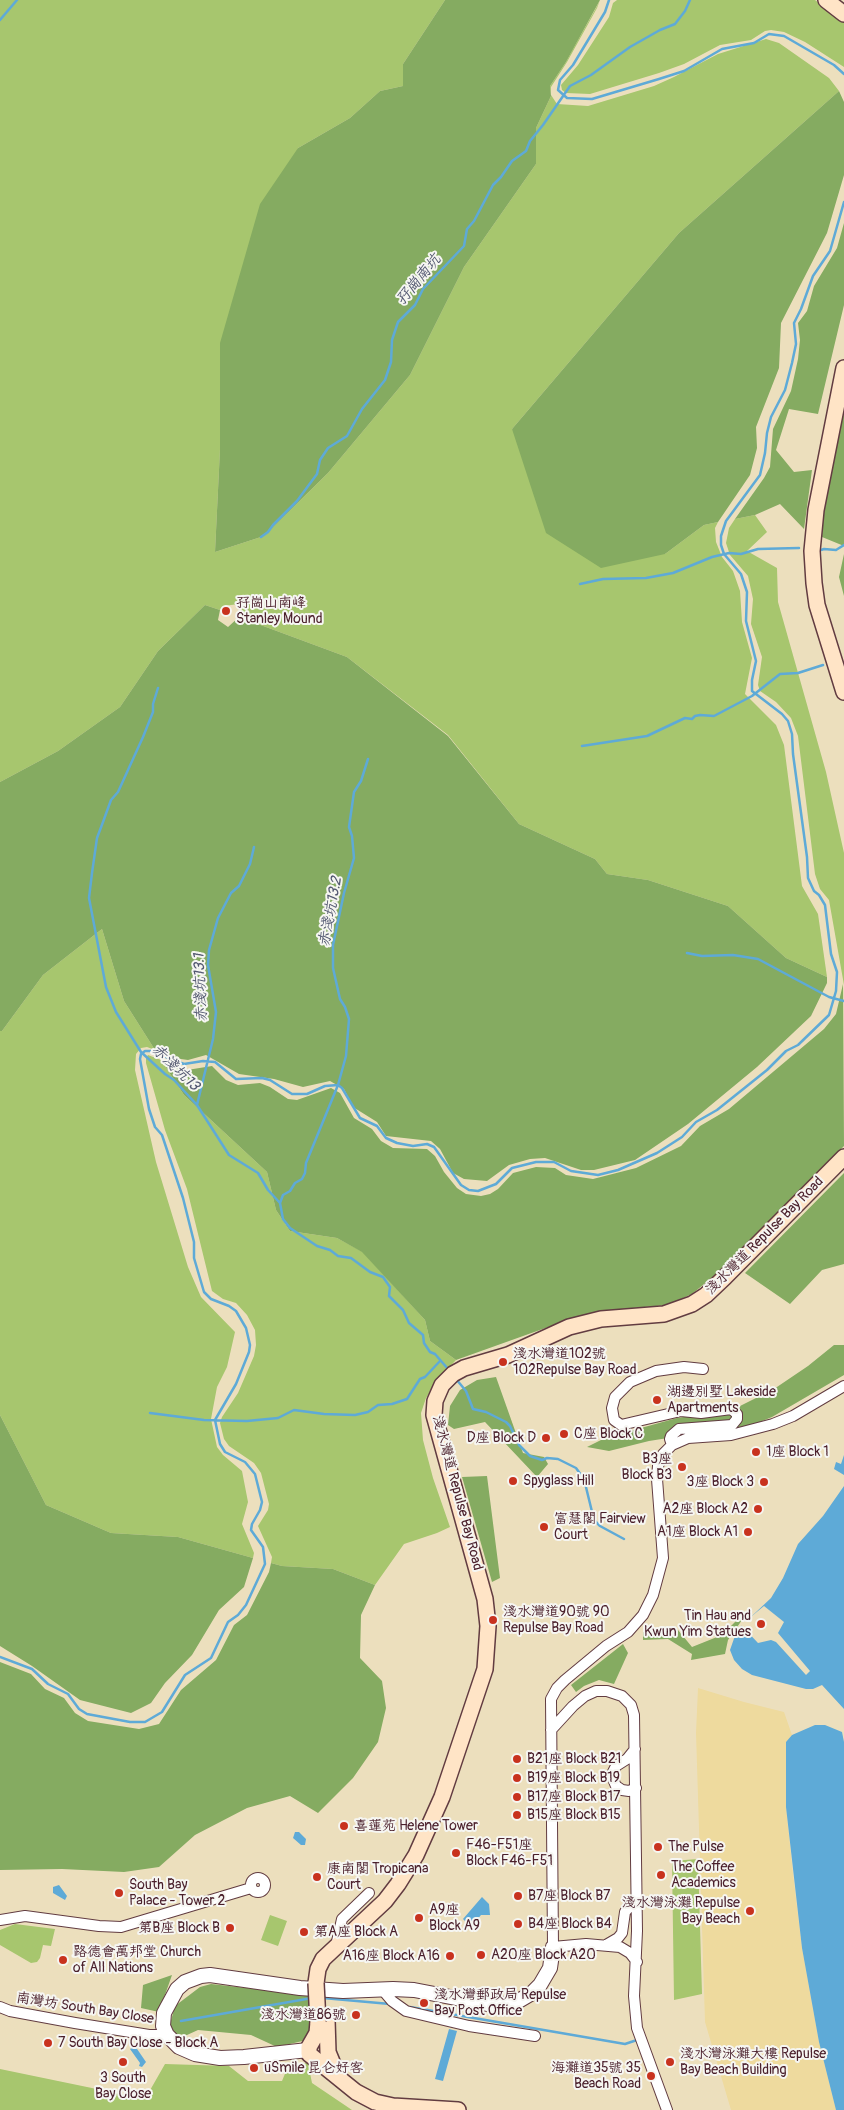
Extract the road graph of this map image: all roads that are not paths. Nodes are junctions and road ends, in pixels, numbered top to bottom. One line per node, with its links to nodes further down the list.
1 (826, 0): 2 (main road)
2 (844, 14)
3 (844, 368): 4 (main road)
4 (844, 692)
5 (844, 1157): 17 (main road, 淺水灣道 Repulse Bay Road)
6 (703, 1369): 8 (street)
7 (844, 1386): 8 (street)
8 (672, 1445): 9 (street)
9 (551, 1730): 10 (street); 18 (street)
10 (635, 1749): 11 (street); 11 (street)
11 (636, 1788): 14 (street)
12 (251, 1888): 15 (street)
13 (369, 1893): 17 (street)
14 (636, 1898): 16 (street); 19 (street)
15 (0, 1920)
16 (606, 1945): 18 (street); 19 (street)
17 (336, 1946): 22 (main road, 淺水灣道 Repulse Bay Road, bridge)
18 (553, 1947): 20 (street)
19 (637, 1962): 30 (street)
20 (384, 1992): 23 (street); 24 (street)
21 (0, 2007): 23 (street, 南灣坊 South Bay Close)
22 (323, 2021): 25 (main road, 淺水灣道 Repulse Bay Road); 26 (main road, 淺水灣道 Repulse Bay Road)
23 (166, 2035): 26 (street)
24 (535, 2036)
25 (328, 2049): 26 (main road); 27 (main road, 淺水灣道 Repulse Bay Road)
26 (311, 2050): 27 (main road, 淺水灣道 Repulse Bay Road)
27 (340, 2079): 28 (main road, 淺水灣道 Repulse Bay Road)
28 (392, 2108): 29 (main road, 淺水灣道 Repulse Bay Road)
29 (458, 2110)
30 (667, 2110)

